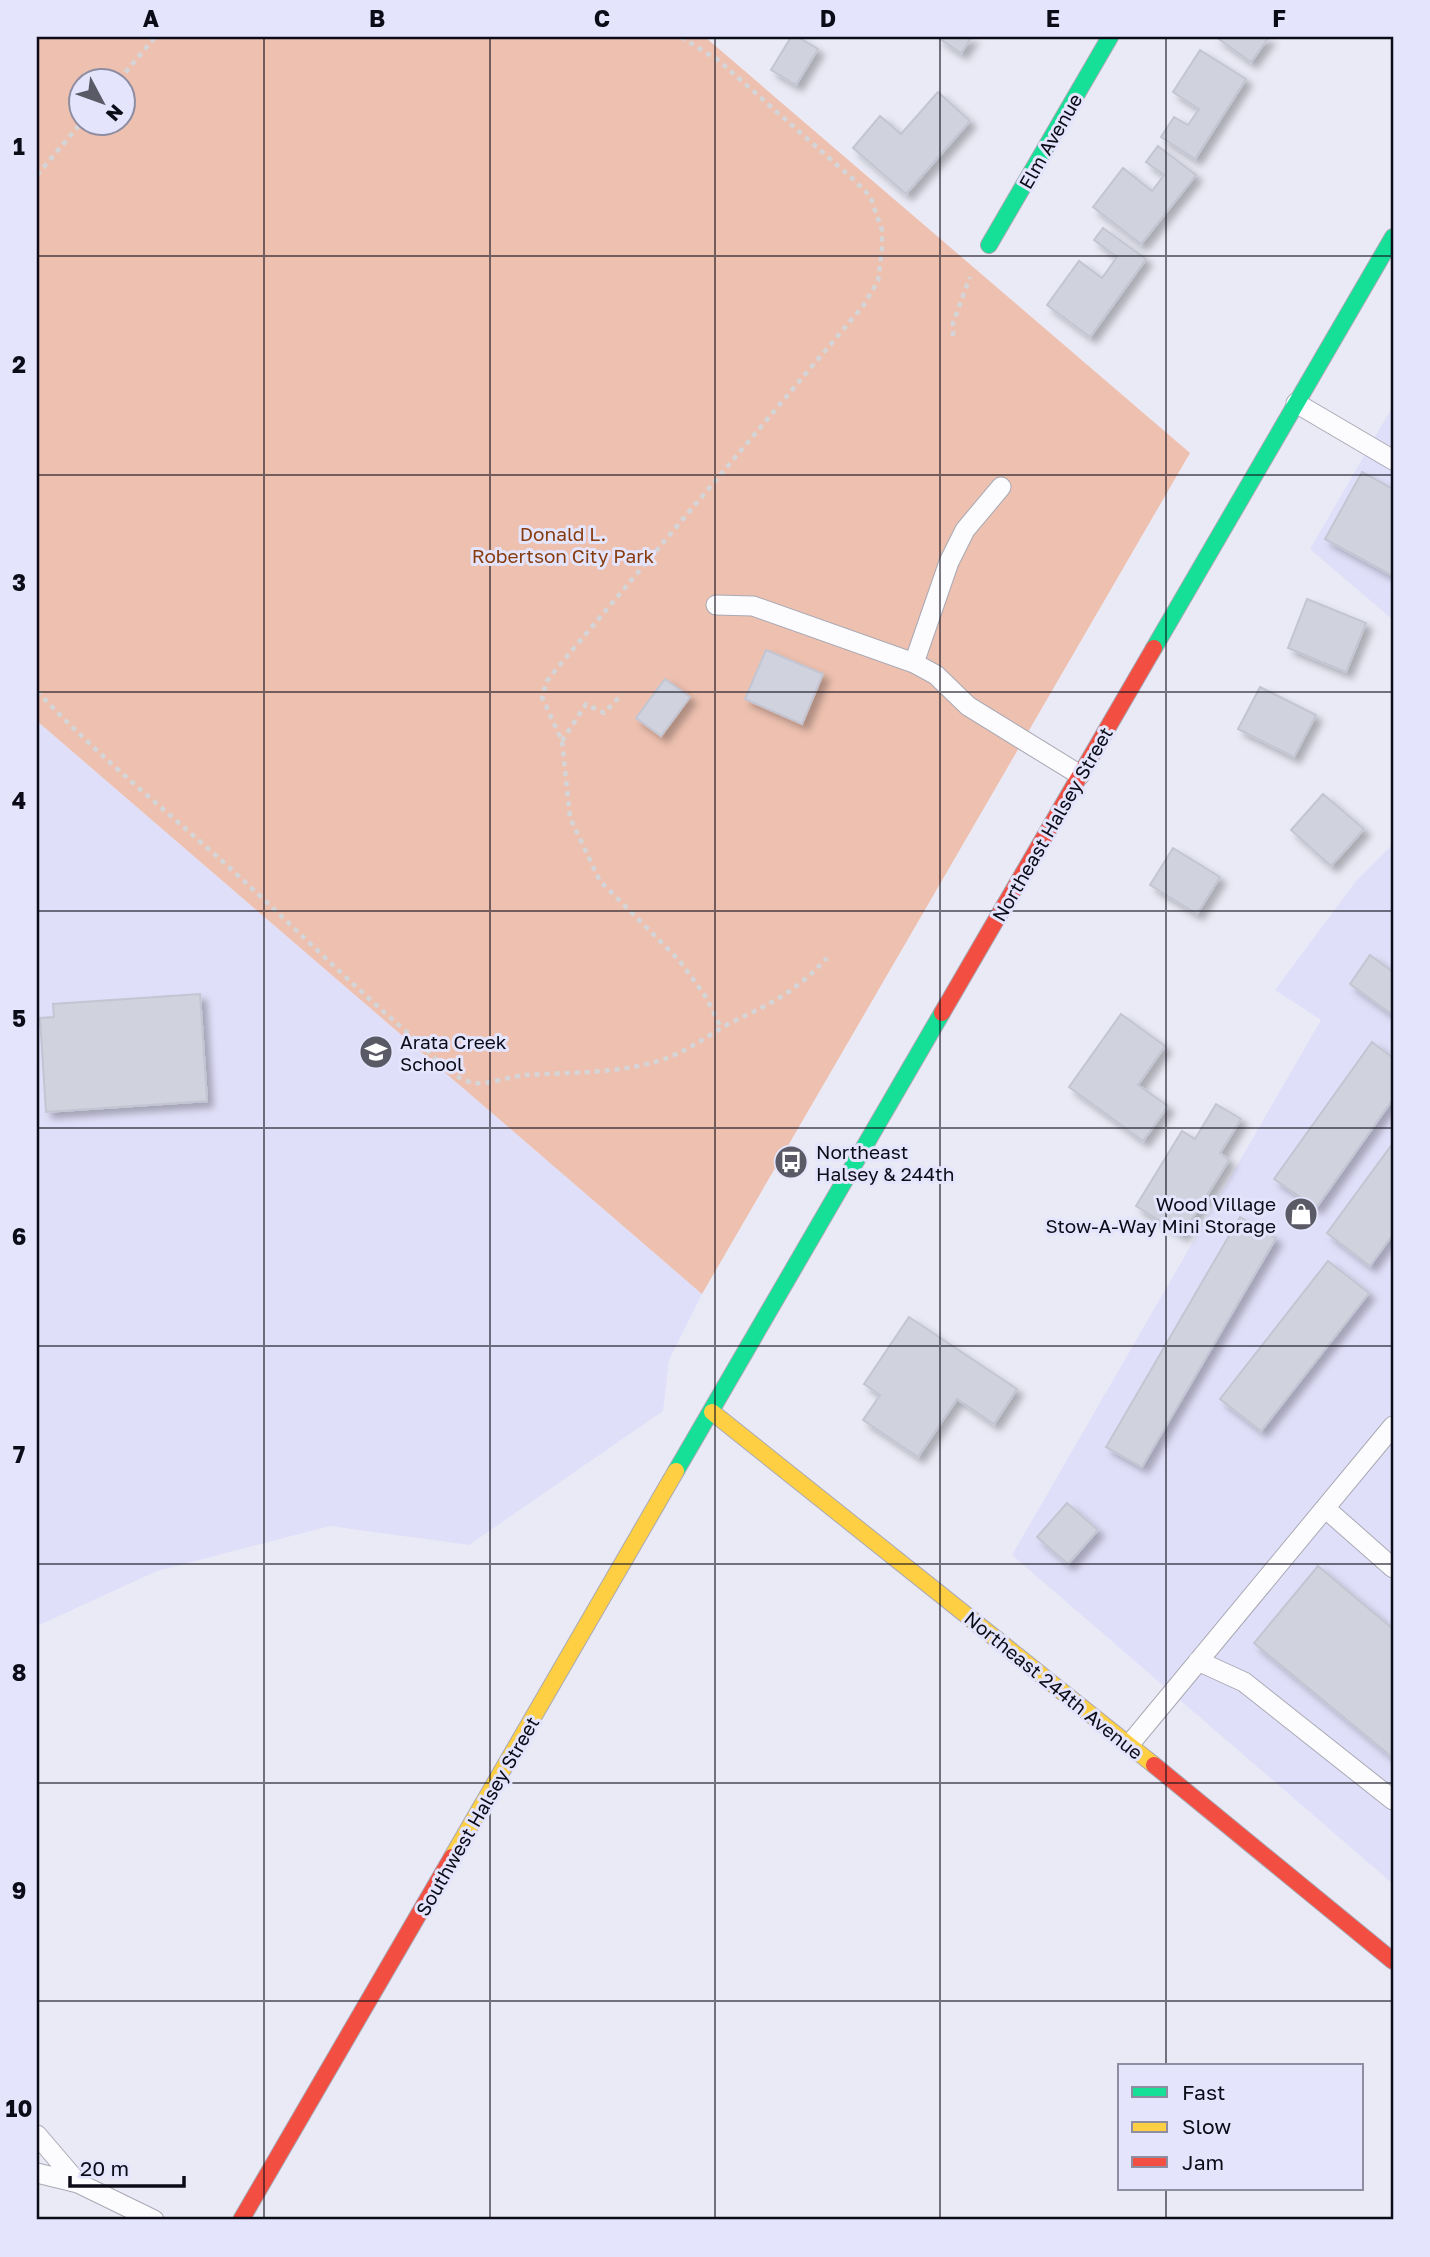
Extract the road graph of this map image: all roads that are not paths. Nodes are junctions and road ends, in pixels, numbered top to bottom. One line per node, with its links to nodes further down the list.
1 (1110, 37): 3 (street, Elm Avenue)
2 (1393, 237): 4 (street, Northeast Halsey Street)
3 (989, 245)
4 (1296, 403): 5 (lane); 9 (street, Northeast Halsey Street)
5 (1393, 460)
6 (1001, 487): 8 (lane)
7 (716, 605): 8 (lane)
8 (914, 663): 9 (lane)
9 (1080, 775): 10 (street, Northeast Halsey Street)
10 (712, 1412): 15 (street, Northeast 244th Avenue); 22 (street, Southwest Halsey Street)
11 (1393, 1426): 12 (lane)
12 (1325, 1508): 13 (lane); 14 (lane)
13 (1393, 1568)
14 (1198, 1661): 15 (lane); 16 (lane)
15 (1129, 1745): 17 (street, Northeast 244th Avenue)
16 (1393, 1800)
17 (1393, 1961)
18 (37, 2135): 20 (lane)
19 (37, 2172): 20 (lane)
20 (78, 2183): 21 (lane)
21 (155, 2220)
22 (241, 2220)

